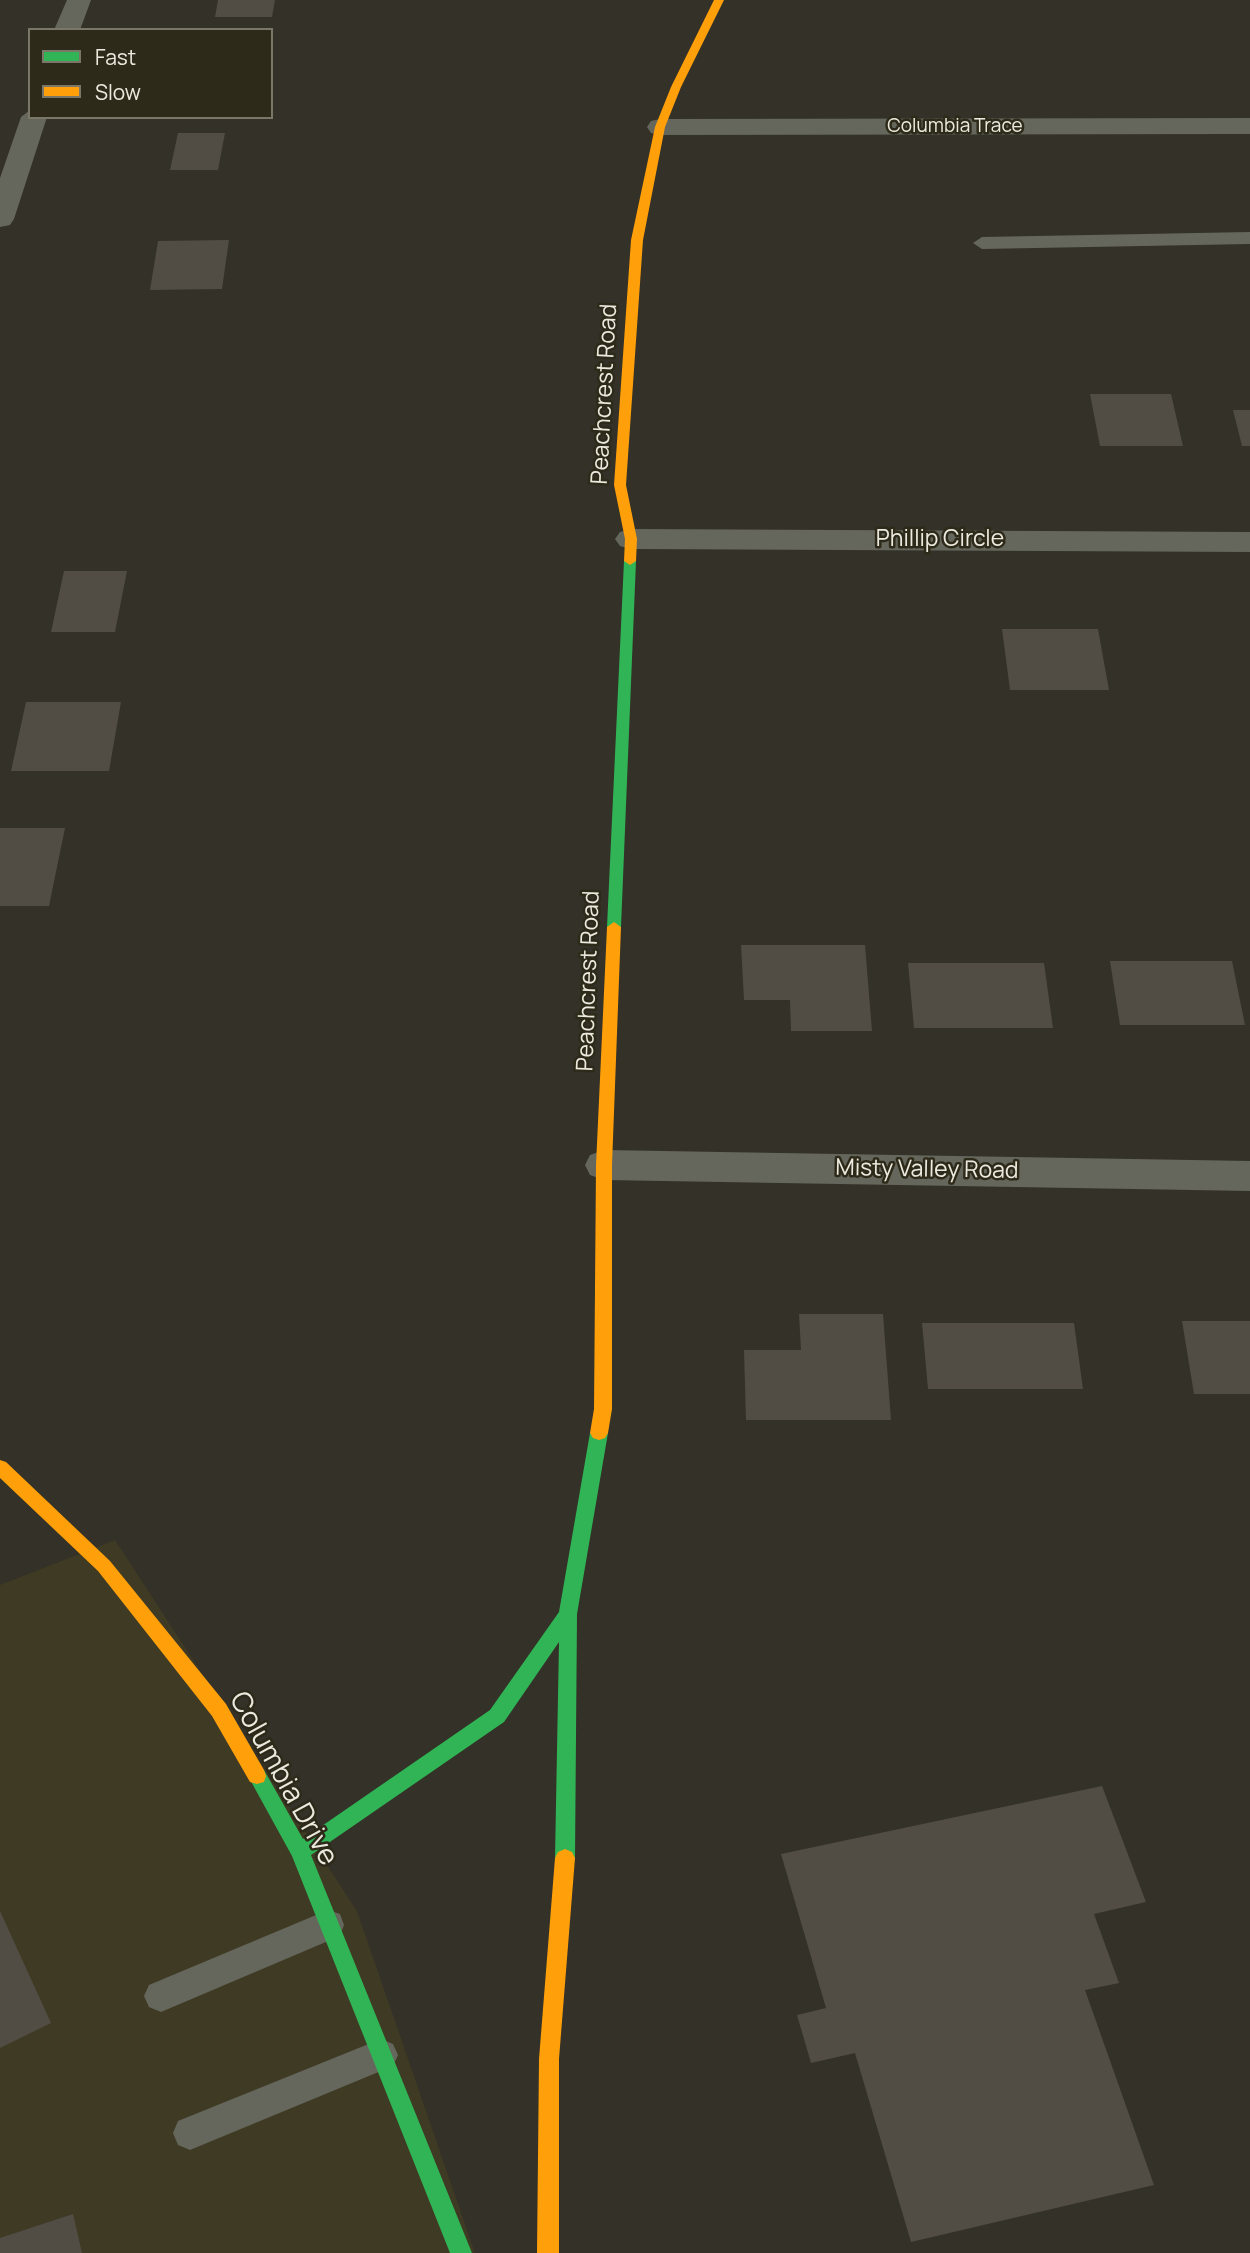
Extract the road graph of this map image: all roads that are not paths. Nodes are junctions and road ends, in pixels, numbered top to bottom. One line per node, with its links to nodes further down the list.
1 (79, 0): 3 (street)
2 (719, 0): 6 (street, Peachcrest Road)
3 (68, 28)
4 (33, 119): 7 (street)
5 (1250, 126): 6 (street, Columbia Trace)
6 (660, 127): 10 (street, Peachcrest Road)
7 (0, 219)
8 (1250, 238): 9 (lane)
9 (982, 243)
10 (631, 539): 11 (street, Phillip Circle); 12 (street, Peachcrest Road)
11 (1250, 542)
12 (604, 1165): 13 (street, Misty Valley Road); 15 (street, Peachcrest Road)
13 (1250, 1175)
14 (0, 1467): 16 (street, Columbia Drive)
15 (568, 1614): 16 (street, Peachcrest Road); 22 (street)
16 (300, 1853): 17 (street, Columbia Drive)
17 (328, 1925): 18 (lane); 19 (street, Columbia Drive)
18 (161, 1996)
19 (381, 2055): 20 (lane); 21 (street, Columbia Drive)
20 (190, 2133)
21 (461, 2253)
22 (548, 2253)

